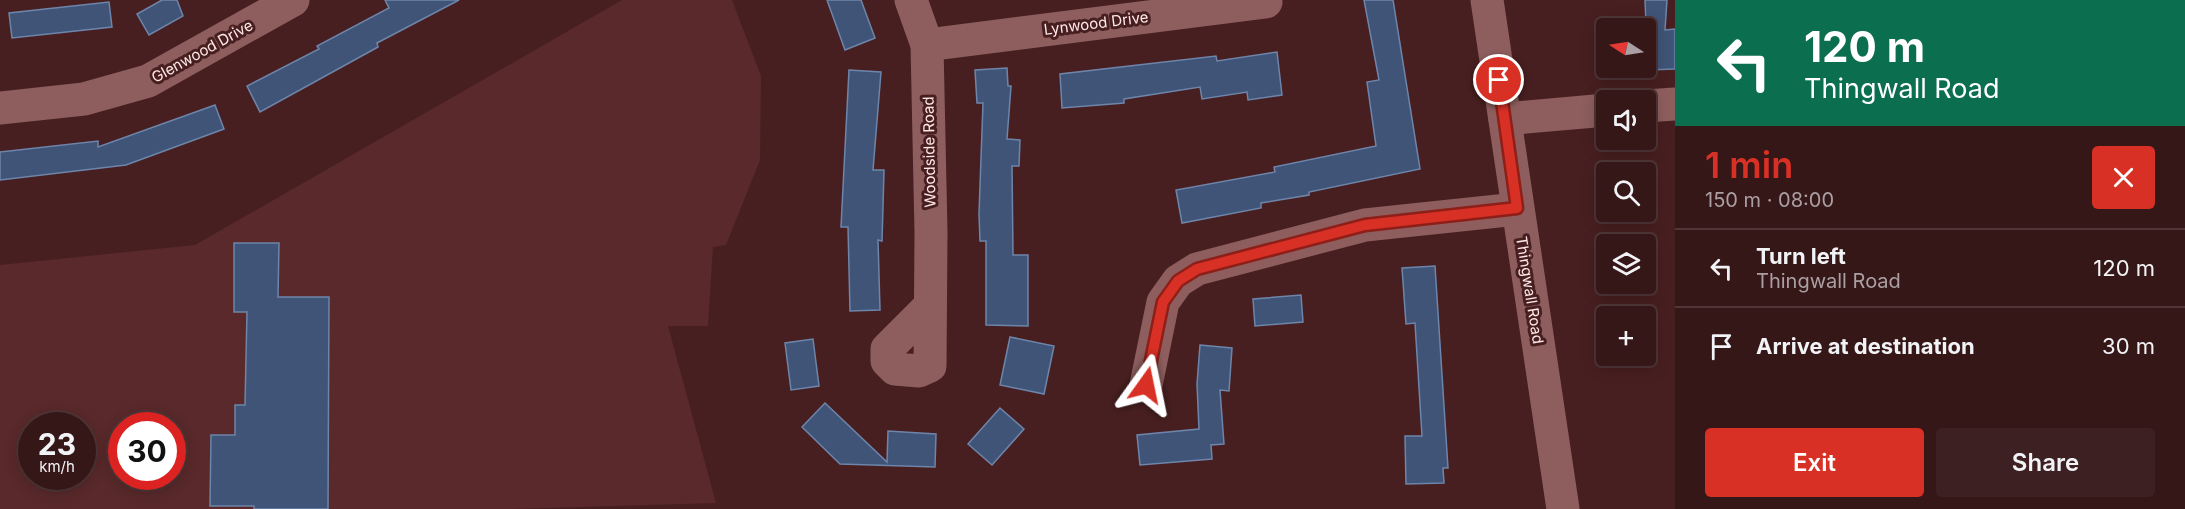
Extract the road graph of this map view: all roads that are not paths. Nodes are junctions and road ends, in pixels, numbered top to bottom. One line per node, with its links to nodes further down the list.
1 (293, 0): 8 (street, Glenwood Drive)
2 (911, 0): 5 (street, Woodside Road)
3 (1488, 0): 10 (street, Thingwall Road)
4 (1266, 2): 5 (street, Lynwood Drive)
5 (927, 45): 12 (street, Woodside Road)
6 (1675, 104): 7 (street)
7 (1656, 105)
8 (0, 108)
9 (1596, 111): 10 (street)
10 (1505, 119): 11 (street, Thingwall Road)
11 (1517, 208): 13 (street); 14 (street, Thingwall Road)
12 (930, 306)
13 (1146, 385)
14 (1563, 509)

